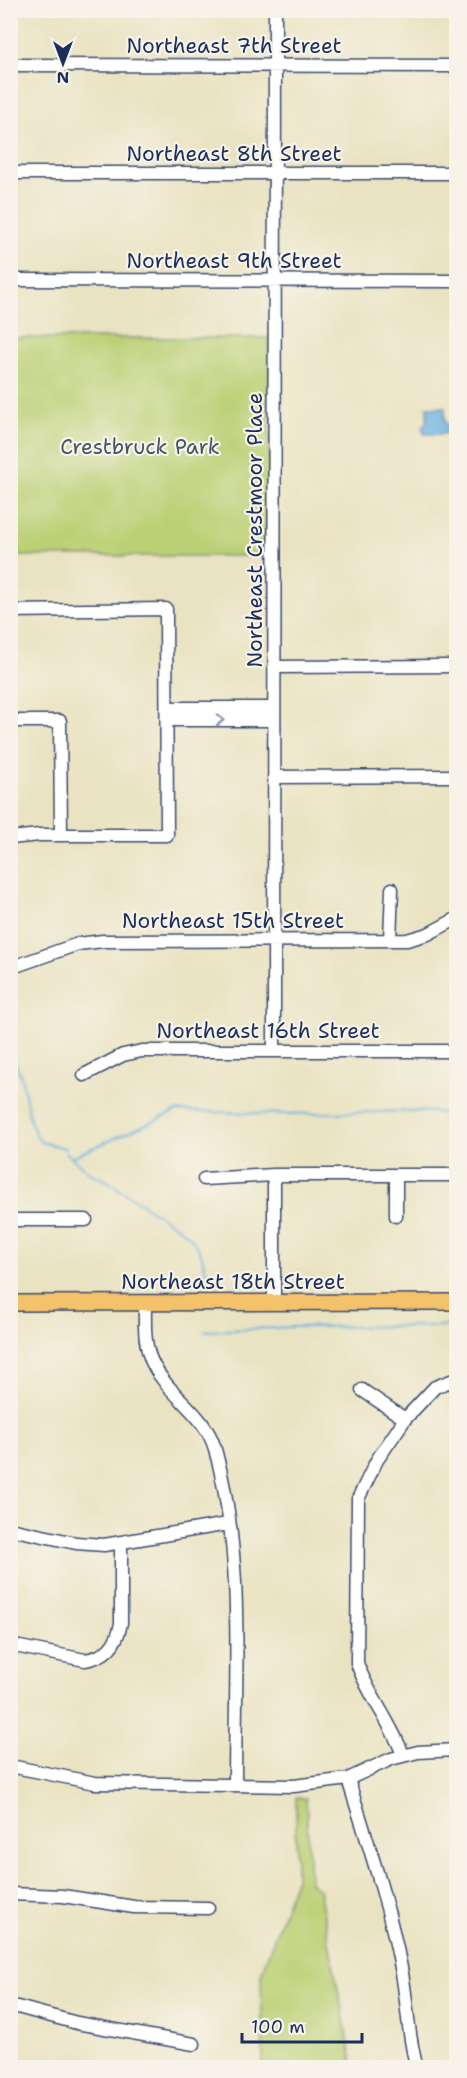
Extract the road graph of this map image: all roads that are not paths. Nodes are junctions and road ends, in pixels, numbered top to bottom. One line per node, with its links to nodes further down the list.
1 (275, 10): 3 (street, Northeast Crestmoor Place)
2 (10, 65): 3 (street, Northeast 7th Street)
3 (275, 66): 4 (street, Northeast 7th Street); 7 (street, Northeast Crestmoor Place)
4 (456, 66)
5 (10, 173): 7 (street, Northeast 8th Street)
6 (456, 173): 7 (street, Northeast 8th Street)
7 (275, 174): 10 (street, Northeast Crestmoor Place)
8 (10, 280): 10 (street, Northeast 9th Street)
9 (456, 280): 10 (street, Northeast 9th Street)
10 (275, 281): 13 (street, Northeast Crestmoor Place)
11 (10, 611): 14 (street)
12 (456, 666): 13 (street)
13 (274, 667): 15 (street, Northeast Crestmoor Place)
14 (167, 714): 15 (street); 19 (street)
15 (274, 714): 18 (street, Northeast Crestmoor Place)
16 (10, 721): 19 (street)
17 (456, 776): 18 (street)
18 (274, 777): 23 (street, Northeast Crestmoor Place)
19 (61, 836): 20 (street)
20 (10, 838)
21 (392, 889): 24 (street)
22 (456, 919): 24 (street, Northeast 15th Street)
23 (273, 940): 24 (street, Northeast 15th Street); 25 (street, Northeast 15th Street); 26 (street, Northeast Crestmoor Place)
24 (390, 940)
25 (10, 969)
26 (274, 1050): 27 (street, Northeast 16th Street); 28 (street, Northeast 16th Street)
27 (456, 1051)
28 (84, 1075)
29 (274, 1175): 31 (street); 32 (street); 39 (street)
30 (456, 1175): 31 (street)
31 (396, 1176): 33 (street)
32 (204, 1179)
33 (396, 1216)
34 (10, 1220): 35 (street)
35 (86, 1221)
36 (456, 1302): 39 (main road, Northeast 18th Street)
37 (10, 1303): 38 (main road, Northeast 18th Street)
38 (145, 1303): 39 (main road, Northeast 18th Street); 43 (street)
39 (274, 1303)
40 (456, 1379): 42 (street)
41 (362, 1390): 42 (street)
42 (405, 1419): 48 (street)
43 (228, 1524): 45 (street); 51 (street)
44 (10, 1529): 45 (street)
45 (121, 1543): 46 (street)
46 (10, 1645)
47 (456, 1750): 48 (street)
48 (403, 1755): 50 (street)
49 (10, 1766): 51 (street)
50 (348, 1779): 51 (street); 56 (street)
51 (235, 1785)
52 (10, 1894): 53 (street)
53 (208, 1908)
54 (10, 2005): 55 (street)
55 (194, 2044)
56 (417, 2067)

